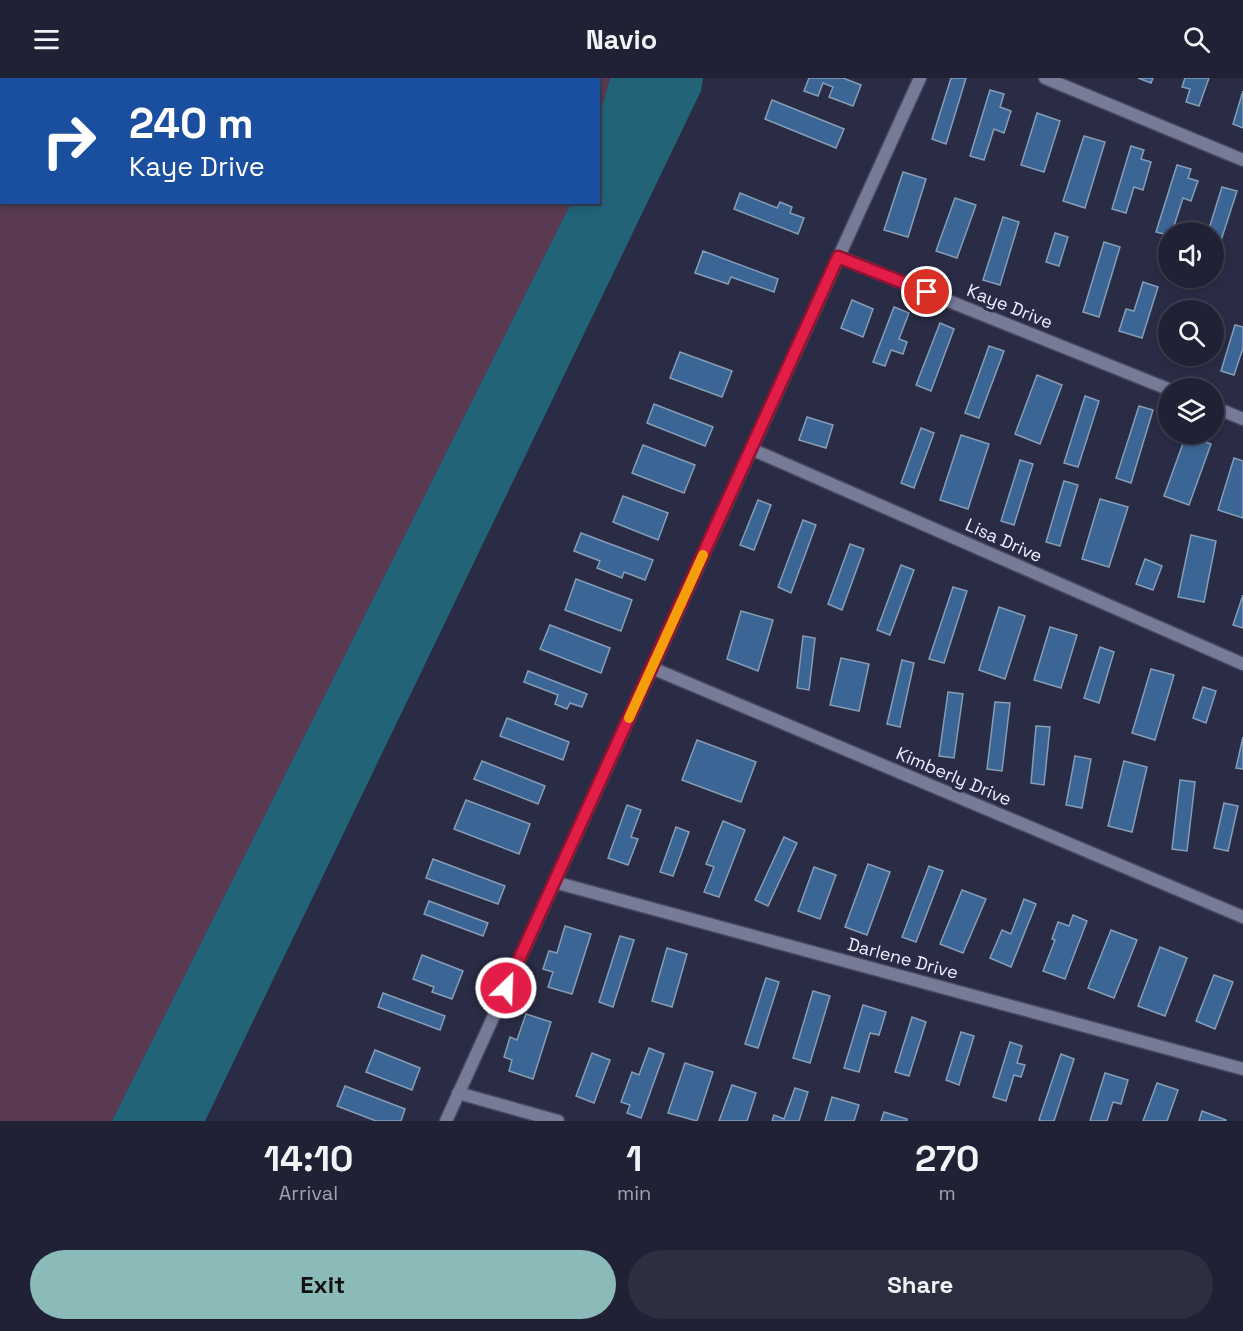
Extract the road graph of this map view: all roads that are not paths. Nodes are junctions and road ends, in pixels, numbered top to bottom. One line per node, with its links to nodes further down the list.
1 (920, 78): 4 (lane)
2 (1045, 78): 3 (lane)
3 (1243, 160)
4 (838, 257): 5 (lane, Kaye Drive); 8 (lane)
5 (1158, 385)
6 (1224, 411): 7 (lane)
7 (1243, 419)
8 (752, 449): 9 (lane, Lisa Drive); 10 (lane)
9 (1243, 664)
10 (652, 668): 11 (lane); 12 (lane, Kimberly Drive)
11 (554, 882): 13 (lane, Darlene Drive); 14 (lane)
12 (1243, 918)
13 (1243, 1069)
14 (458, 1093): 15 (lane); 16 (lane)
15 (446, 1121)
16 (558, 1121)

